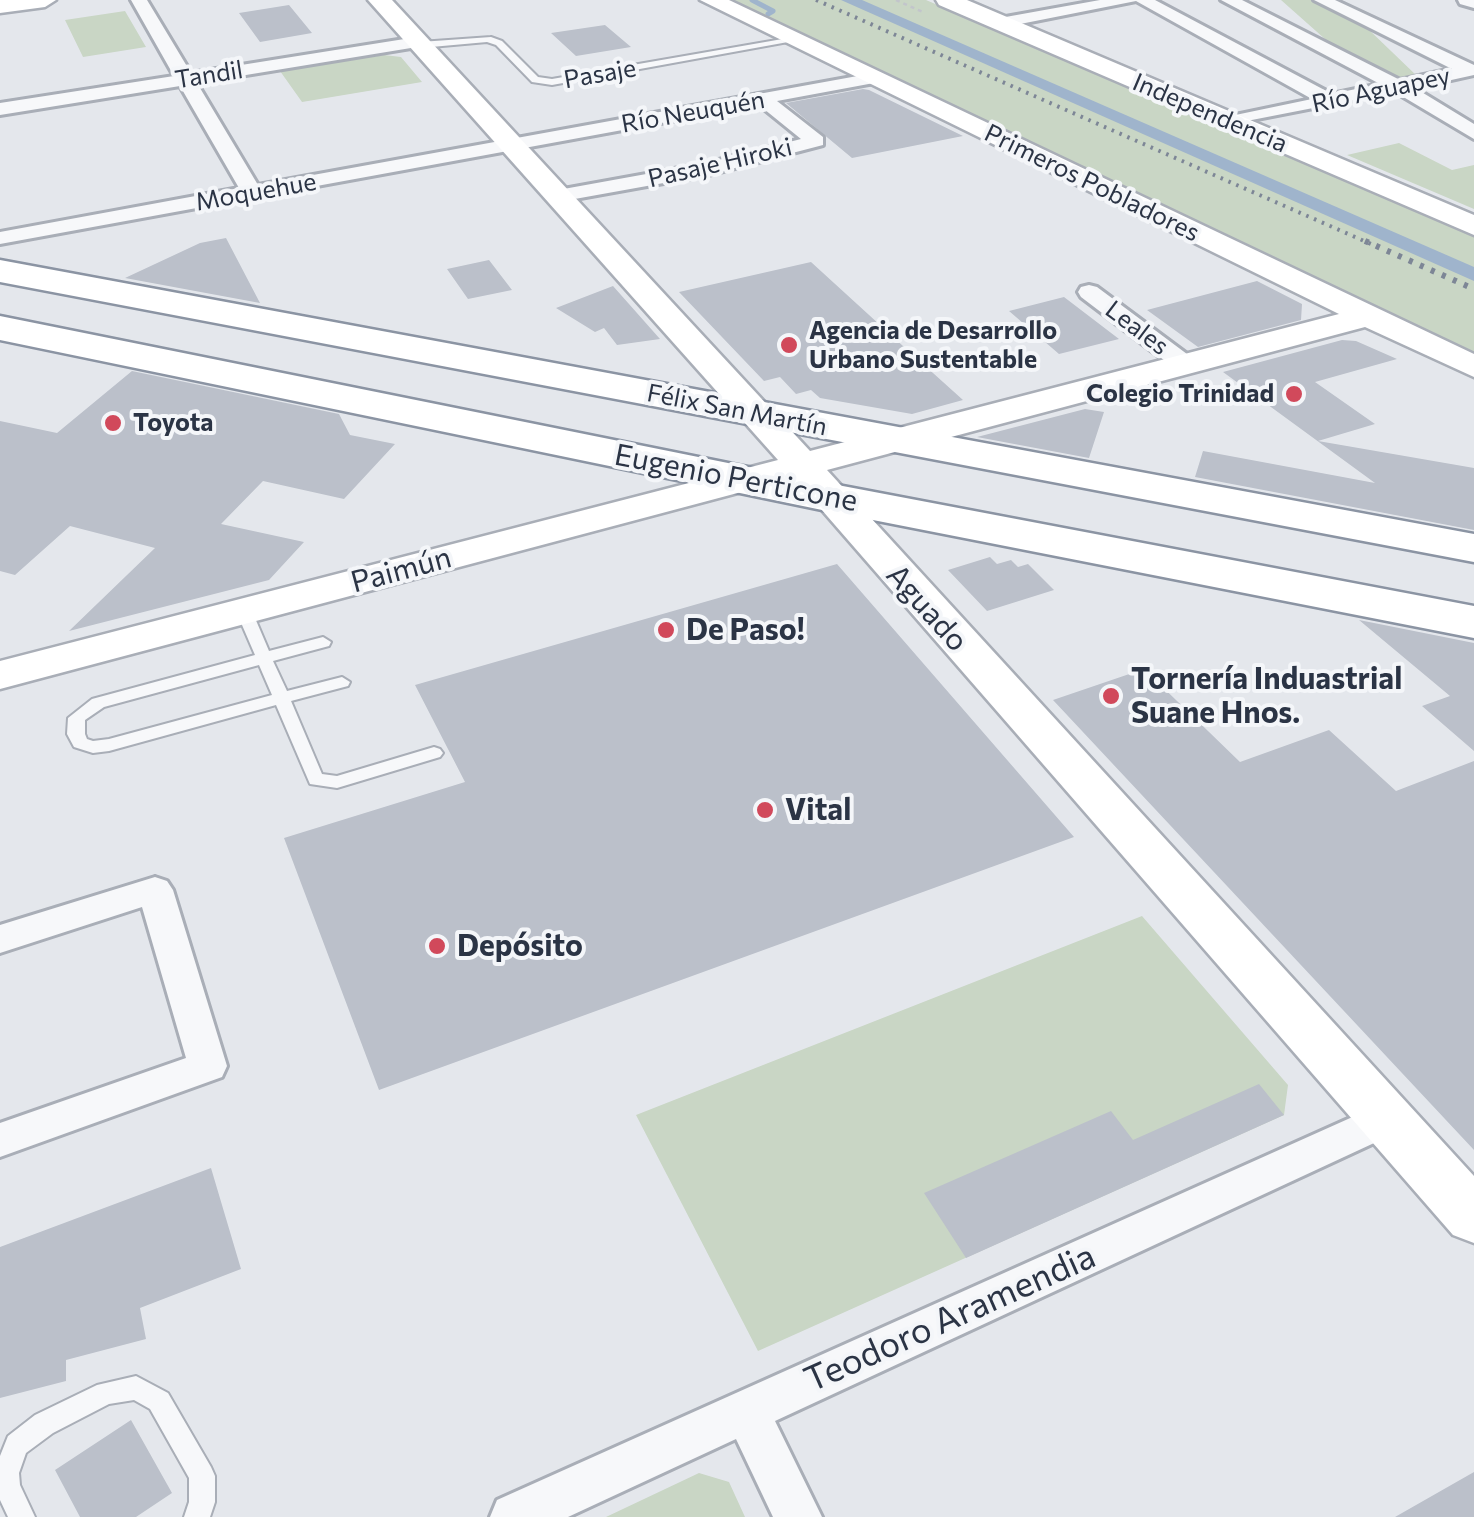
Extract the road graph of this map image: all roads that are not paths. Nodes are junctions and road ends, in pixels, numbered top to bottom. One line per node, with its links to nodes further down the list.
1 (45, 0): 13 (street)
2 (140, 0): 21 (street)
3 (379, 0): 17 (street, Aguado)
4 (711, 0): 16 (street, Primeros Pobladores)
5 (947, 0): 14 (street, Independencia)
6 (1128, 0): 14 (street)
7 (1143, 0): 25 (street)
8 (1230, 0): 18 (street)
9 (1322, 0): 15 (street)
10 (1466, 0): 12 (street)
11 (1278, 4): 18 (street)
12 (1474, 4)
13 (0, 6)
14 (1000, 22): 28 (street, Independencia)
15 (1371, 23): 19 (street); 22 (street)
16 (794, 40): 17 (lane, Pasaje); 20 (street, Primeros Pobladores)
17 (419, 44): 21 (street, Tandil); 30 (street, Aguado)
18 (1326, 50): 23 (street)
19 (1472, 70): 22 (street, Río Aguapey)
20 (874, 78): 24 (street, Río Neuquén); 37 (street, Primeros Pobladores)
21 (186, 79): 26 (street, Tandil); 31 (street)
22 (1429, 79): 23 (street, Río Aguapey); 27 (street)
23 (1398, 86): 25 (street, Río Aguapey); 29 (street)
24 (763, 99): 30 (street, Río Neuquén); 32 (street, Pasaje Hiroki)
25 (1330, 100): 28 (street, Río Aguapey)
26 (2, 104)
27 (1474, 111)
28 (1228, 122): 33 (street, Independencia)
29 (1474, 133)
30 (511, 145): 31 (street, Moquehue); 32 (street, Aguado)
31 (252, 192): 34 (street, Moquehue)
32 (558, 196): 42 (street, Aguado)
33 (1474, 226)
34 (0, 238)
35 (0, 271): 42 (highway, Félix San Martín)
36 (1089, 292): 39 (street, Leales)
37 (1369, 316): 39 (street); 40 (street, Primeros Pobladores)
38 (0, 328): 43 (highway, Eugenio Perticone)
39 (1186, 365): 41 (street)
40 (1474, 367)
41 (899, 440): 42 (highway, Félix San Martín); 42 (street); 44 (highway, Félix San Martín)
42 (803, 454): 43 (highway, Eugenio Perticone); 46 (highway, Eugenio Perticone); 54 (street, Aguado)
43 (748, 480): 45 (street, Paimún)
44 (1474, 548)
45 (244, 611): 48 (lane); 49 (street, Paimún)
46 (1474, 622)
47 (323, 642): 48 (lane)
48 (264, 658): 51 (lane); 51 (lane)
49 (0, 674)
50 (342, 682): 51 (lane)
51 (281, 699): 52 (lane)
52 (434, 753)
53 (0, 938): 55 (street)
54 (1386, 1119): 56 (street, Aguado); 57 (street, Teodoro Aramendia)
55 (0, 1140)
56 (1474, 1217)
57 (746, 1411): 60 (street, Teodoro Aramendia); 61 (street)
58 (22, 1517): 59 (lane)
59 (197, 1517)
60 (514, 1517)
61 (798, 1517)

